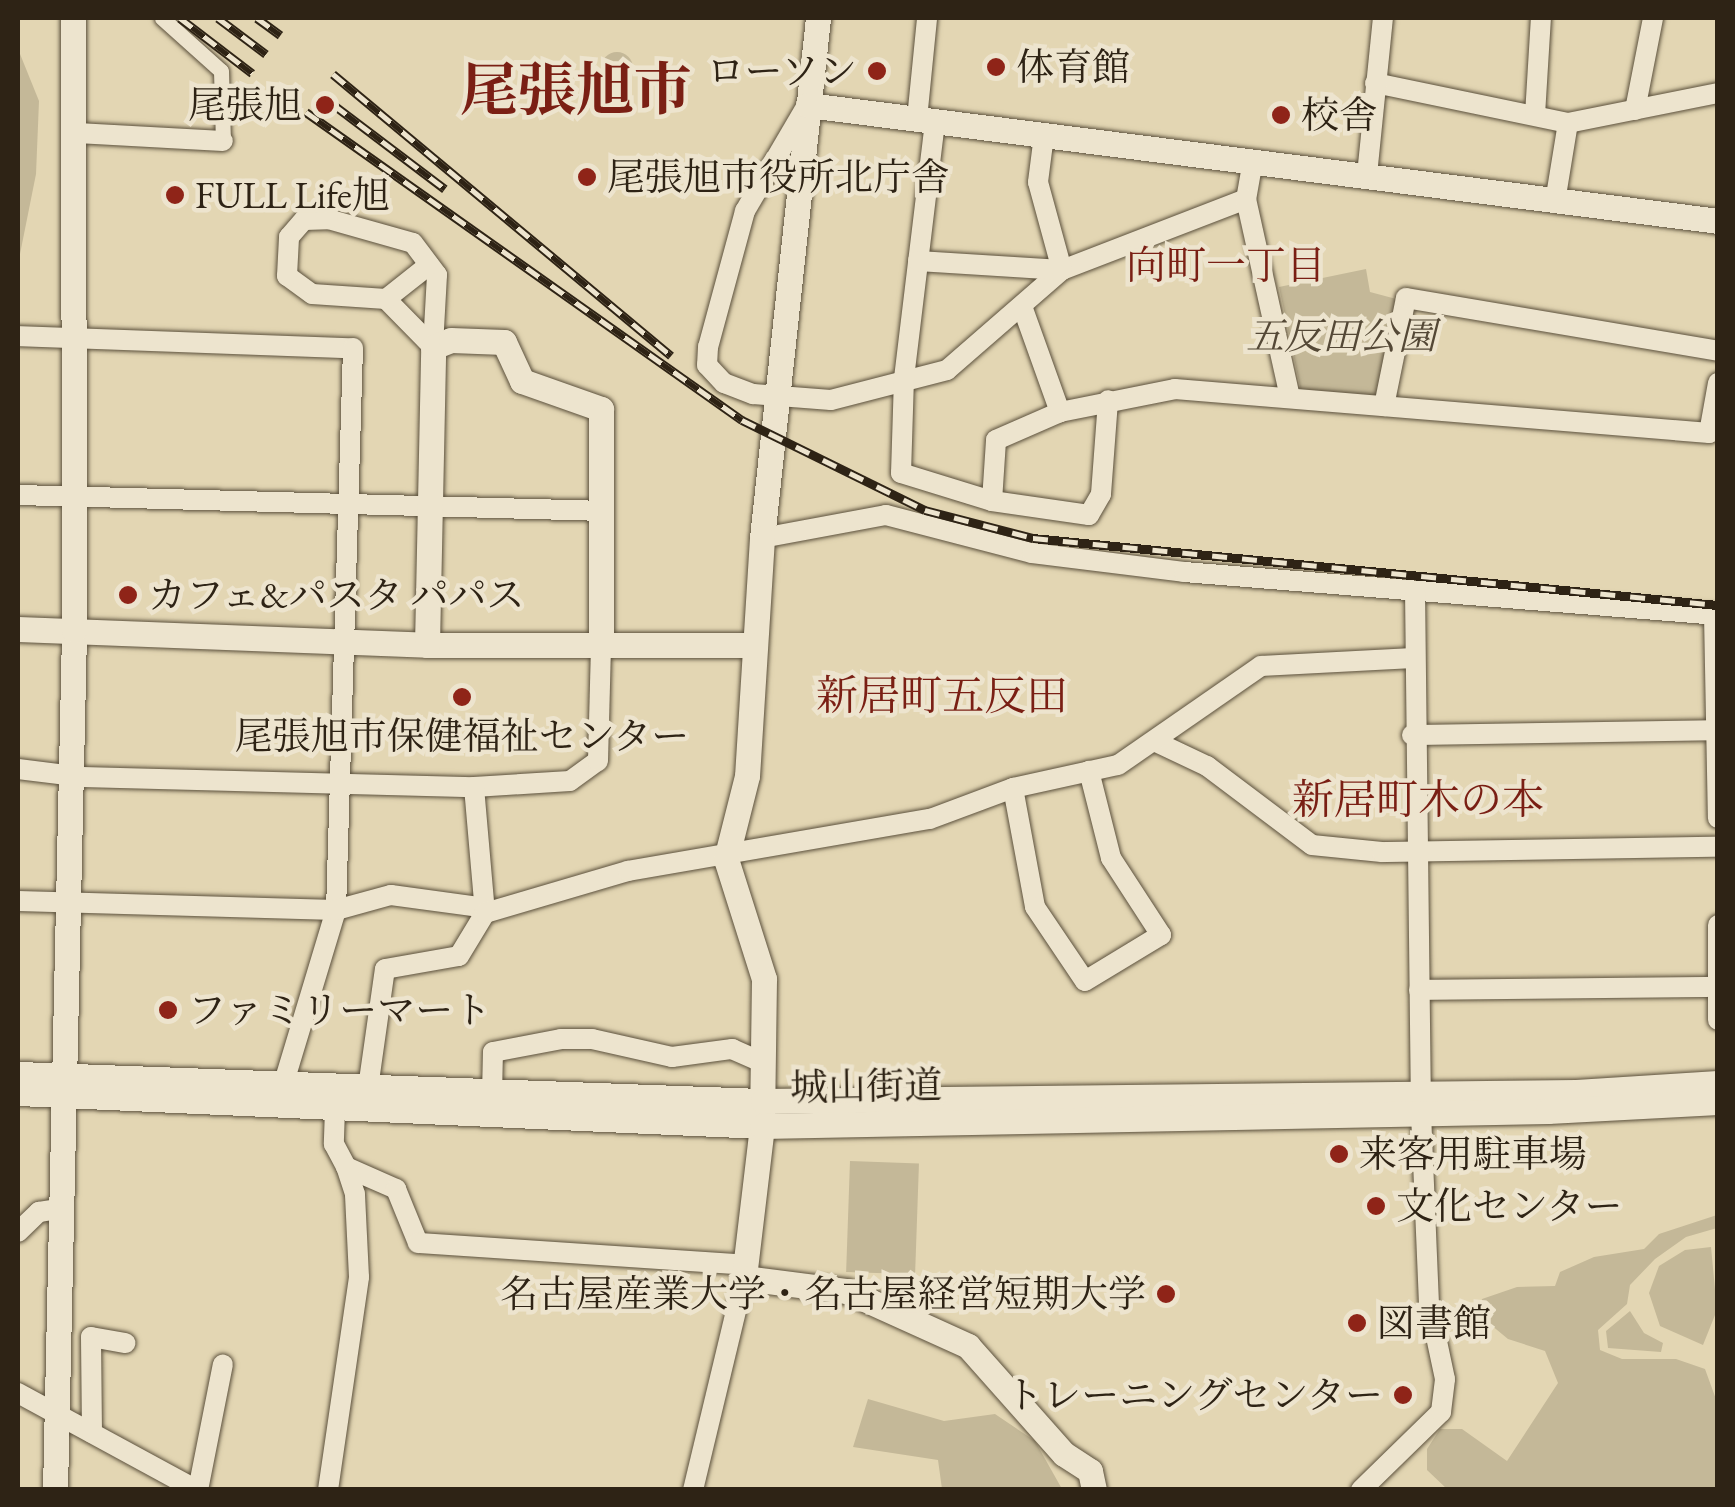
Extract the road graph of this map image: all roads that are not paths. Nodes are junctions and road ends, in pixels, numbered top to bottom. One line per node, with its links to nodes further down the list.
1 (73, 18): 15 (street)
2 (162, 18): 17 (street)
3 (818, 18): 10 (street)
4 (927, 18): 13 (street)
5 (1383, 18): 8 (street)
6 (1542, 18): 12 (street)
7 (1654, 18): 11 (street)
8 (1375, 83): 12 (street); 19 (street)
9 (1718, 94): 11 (street)
10 (808, 104): 13 (street); 34 (street); 34 (street)
11 (1635, 110): 14 (street)
12 (1534, 115): 14 (street)
13 (926, 120): 16 (street); 23 (street)
14 (1568, 123): 20 (street)
15 (77, 133): 17 (street); 29 (street)
16 (1044, 135): 18 (street); 25 (street)
17 (224, 141)
18 (1253, 160): 19 (street); 21 (street)
19 (1367, 175): 20 (street)
20 (1556, 196): 22 (street)
21 (1246, 199): 25 (street); 35 (street)
22 (1718, 221)
23 (918, 261): 25 (street); 32 (street)
24 (429, 265): 26 (street); 26 (street); 30 (street)
25 (1062, 270): 27 (street)
26 (386, 299): 30 (street)
27 (1022, 306): 32 (street); 38 (street)
28 (18, 336): 29 (street)
29 (77, 336): 40 (street); 42 (street)
30 (432, 346): 43 (street); 44 (street)
31 (1718, 351): 37 (street)
32 (904, 378): 34 (street); 41 (street)
33 (1718, 383): 37 (street)
34 (776, 397): 45 (street)
35 (1290, 397): 36 (street); 37 (street)
36 (1108, 400): 38 (street); 41 (street)
37 (1384, 406)
38 (1060, 412): 41 (street)
39 (18, 496): 40 (street)
40 (72, 497): 42 (street); 49 (street)
41 (992, 501)
42 (351, 506): 43 (street); 50 (street)
43 (428, 510): 44 (street); 51 (street)
44 (604, 511): 53 (street)
45 (762, 538): 46 (street); 52 (street)
46 (1416, 592): 47 (street); 54 (street)
47 (1716, 614): 55 (street)
48 (18, 628): 49 (street)
49 (74, 630): 50 (street); 60 (street)
50 (349, 643): 51 (street); 61 (street)
51 (427, 645): 53 (street)
52 (753, 645): 53 (street); 67 (street)
53 (601, 646): 62 (street)
54 (1413, 658): 56 (street); 57 (street)
55 (1716, 730): 56 (street); 64 (street)
56 (1412, 735): 66 (street)
57 (1154, 741): 59 (street); 66 (street)
58 (18, 769): 60 (street)
59 (1089, 771): 63 (street); 63 (street)
60 (69, 774): 61 (street); 69 (street)
61 (344, 782): 62 (street); 70 (street)
62 (474, 787): 71 (street)
63 (1014, 788): 67 (street)
64 (1718, 818)
65 (1718, 847): 66 (street)
66 (1416, 851): 74 (street)
67 (726, 859): 71 (street); 76 (street)
68 (18, 901): 69 (street)
69 (66, 902): 70 (street); 80 (street)
70 (336, 910): 71 (street); 79 (street)
71 (483, 910): 81 (street)
72 (1718, 925): 73 (street)
73 (1717, 987): 74 (street); 75 (street)
74 (1419, 990): 84 (street)
75 (1718, 1020)
76 (764, 1062): 83 (street); 87 (street)
77 (18, 1074): 80 (street, 城山街道)
78 (1718, 1083): 84 (street, 城山街道)
79 (284, 1085): 80 (street, 城山街道); 81 (street, 城山街道)
80 (67, 1086): 82 (street, 城山街道); 86 (street, 城山街道); 89 (street)
81 (368, 1088): 83 (street, 城山街道)
82 (18, 1092)
83 (492, 1094): 87 (street, 城山街道)
84 (1420, 1100): 85 (street, 城山街道); 87 (street, 城山街道); 102 (street)
85 (1718, 1102)
86 (335, 1109): 87 (street, 城山街道); 88 (street)
87 (762, 1114): 91 (street)
88 (346, 1167): 91 (street); 99 (street)
89 (59, 1210): 90 (street); 95 (street)
90 (18, 1232)
91 (746, 1271): 100 (street); 101 (street)
92 (126, 1343): 96 (street)
93 (224, 1364): 98 (street)
94 (18, 1393): 95 (street)
95 (58, 1415): 96 (street); 97 (street)
96 (92, 1433): 98 (street)
97 (55, 1490)
98 (197, 1490)
99 (328, 1490)
100 (693, 1490)
101 (1094, 1490)
102 (1361, 1490)

